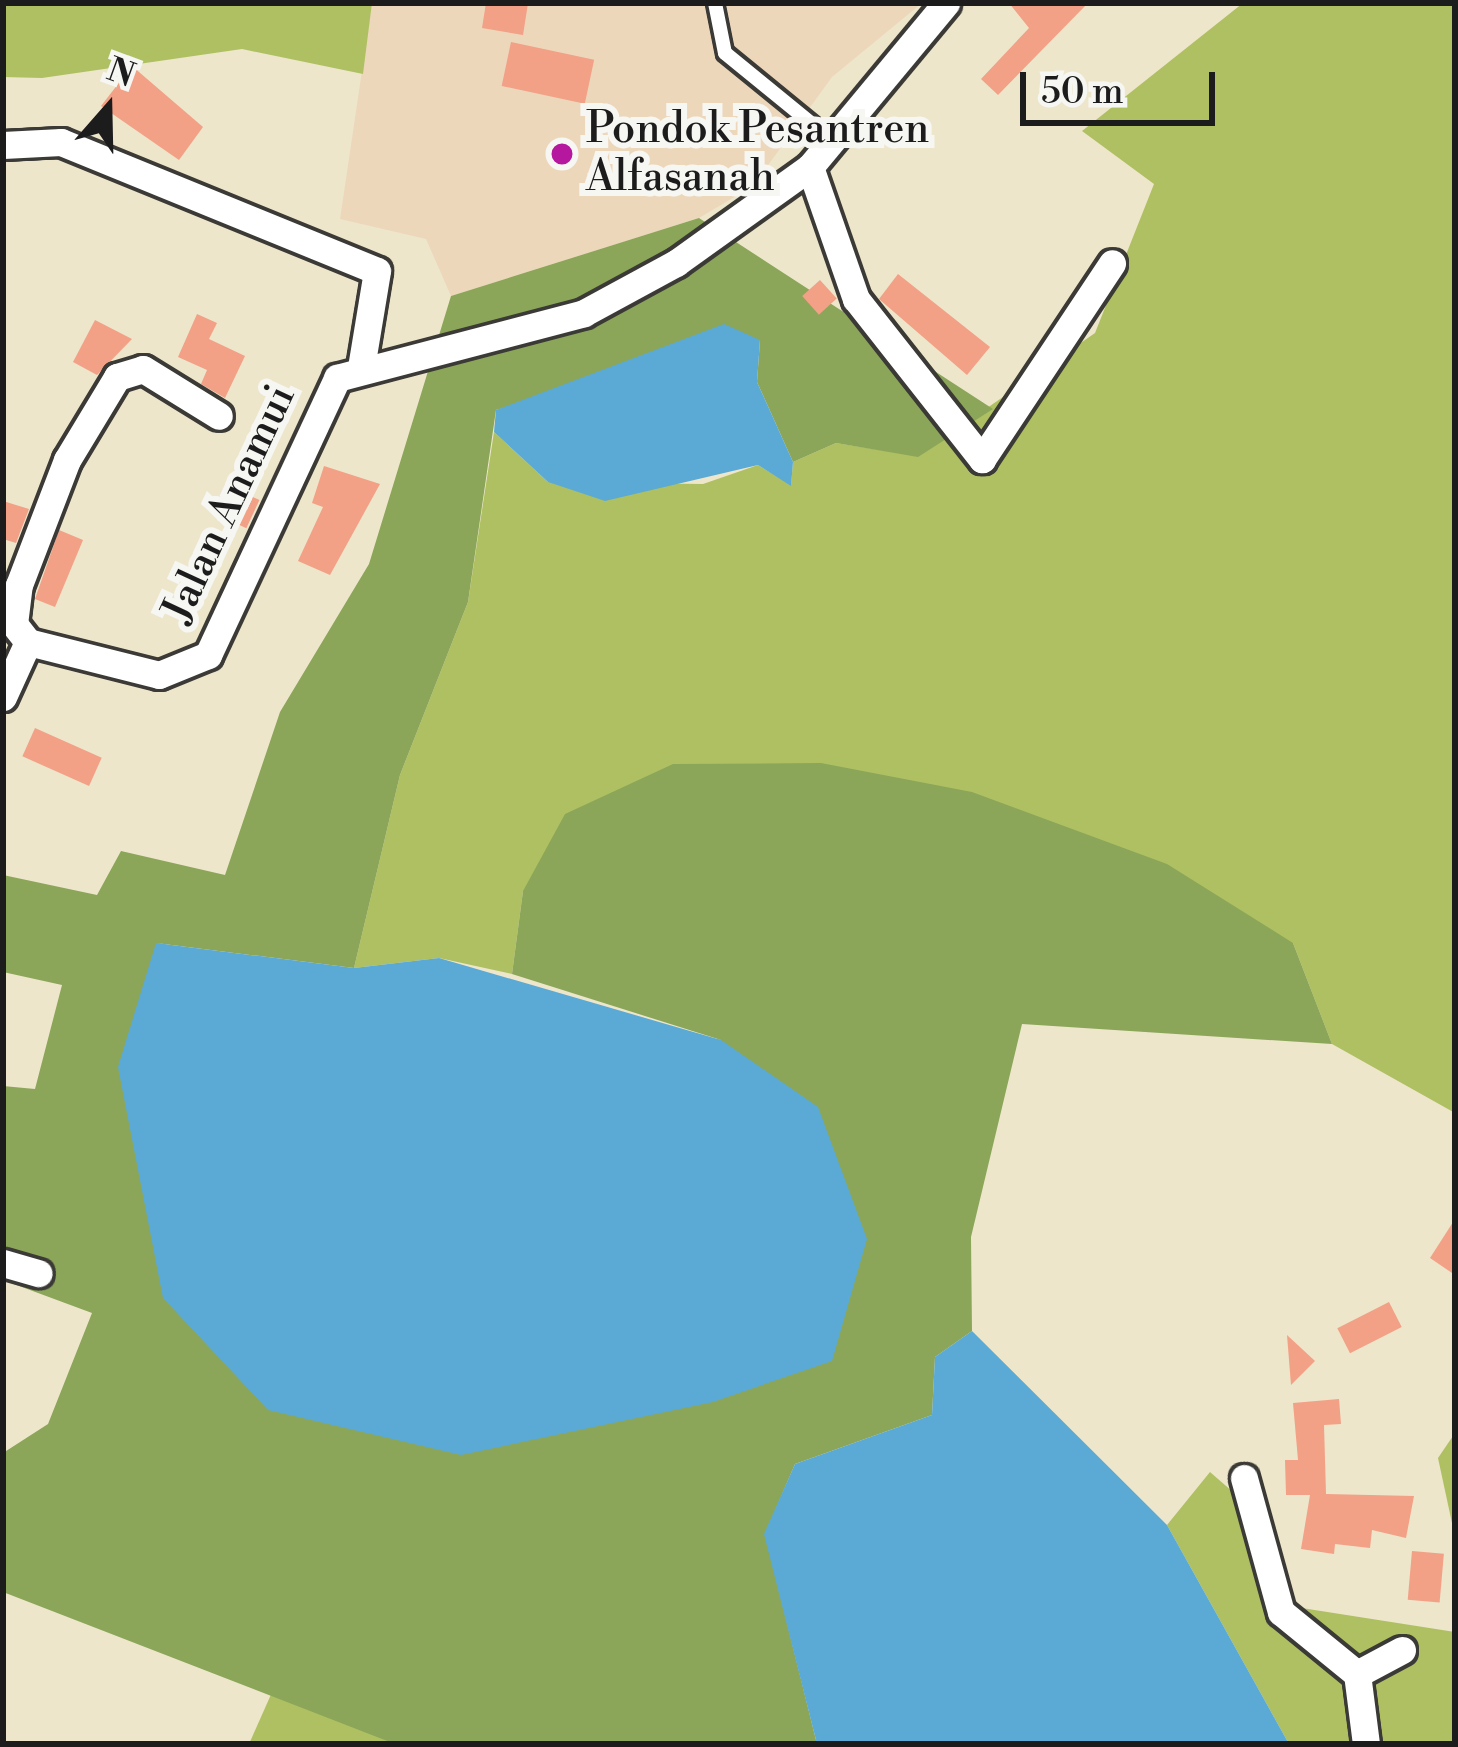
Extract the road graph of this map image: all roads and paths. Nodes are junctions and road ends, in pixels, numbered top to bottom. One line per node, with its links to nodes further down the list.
1 (715, 3): 3 (lane)
2 (946, 3): 3 (street, Jalan Anamui)
3 (828, 137): 5 (street, Jalan Anamui)
4 (3, 145): 7 (street)
5 (810, 167): 6 (street); 7 (street, Jalan Anamui)
6 (1112, 263)
7 (362, 368): 9 (street, Jalan Anamui)
8 (219, 416): 9 (street)
9 (28, 643): 10 (street)
10 (3, 697)
11 (3, 1262): 12 (street)
12 (39, 1273)
13 (1244, 1478): 15 (street)
14 (1402, 1650): 15 (street)
15 (1357, 1674): 16 (street)
16 (1366, 1744)

